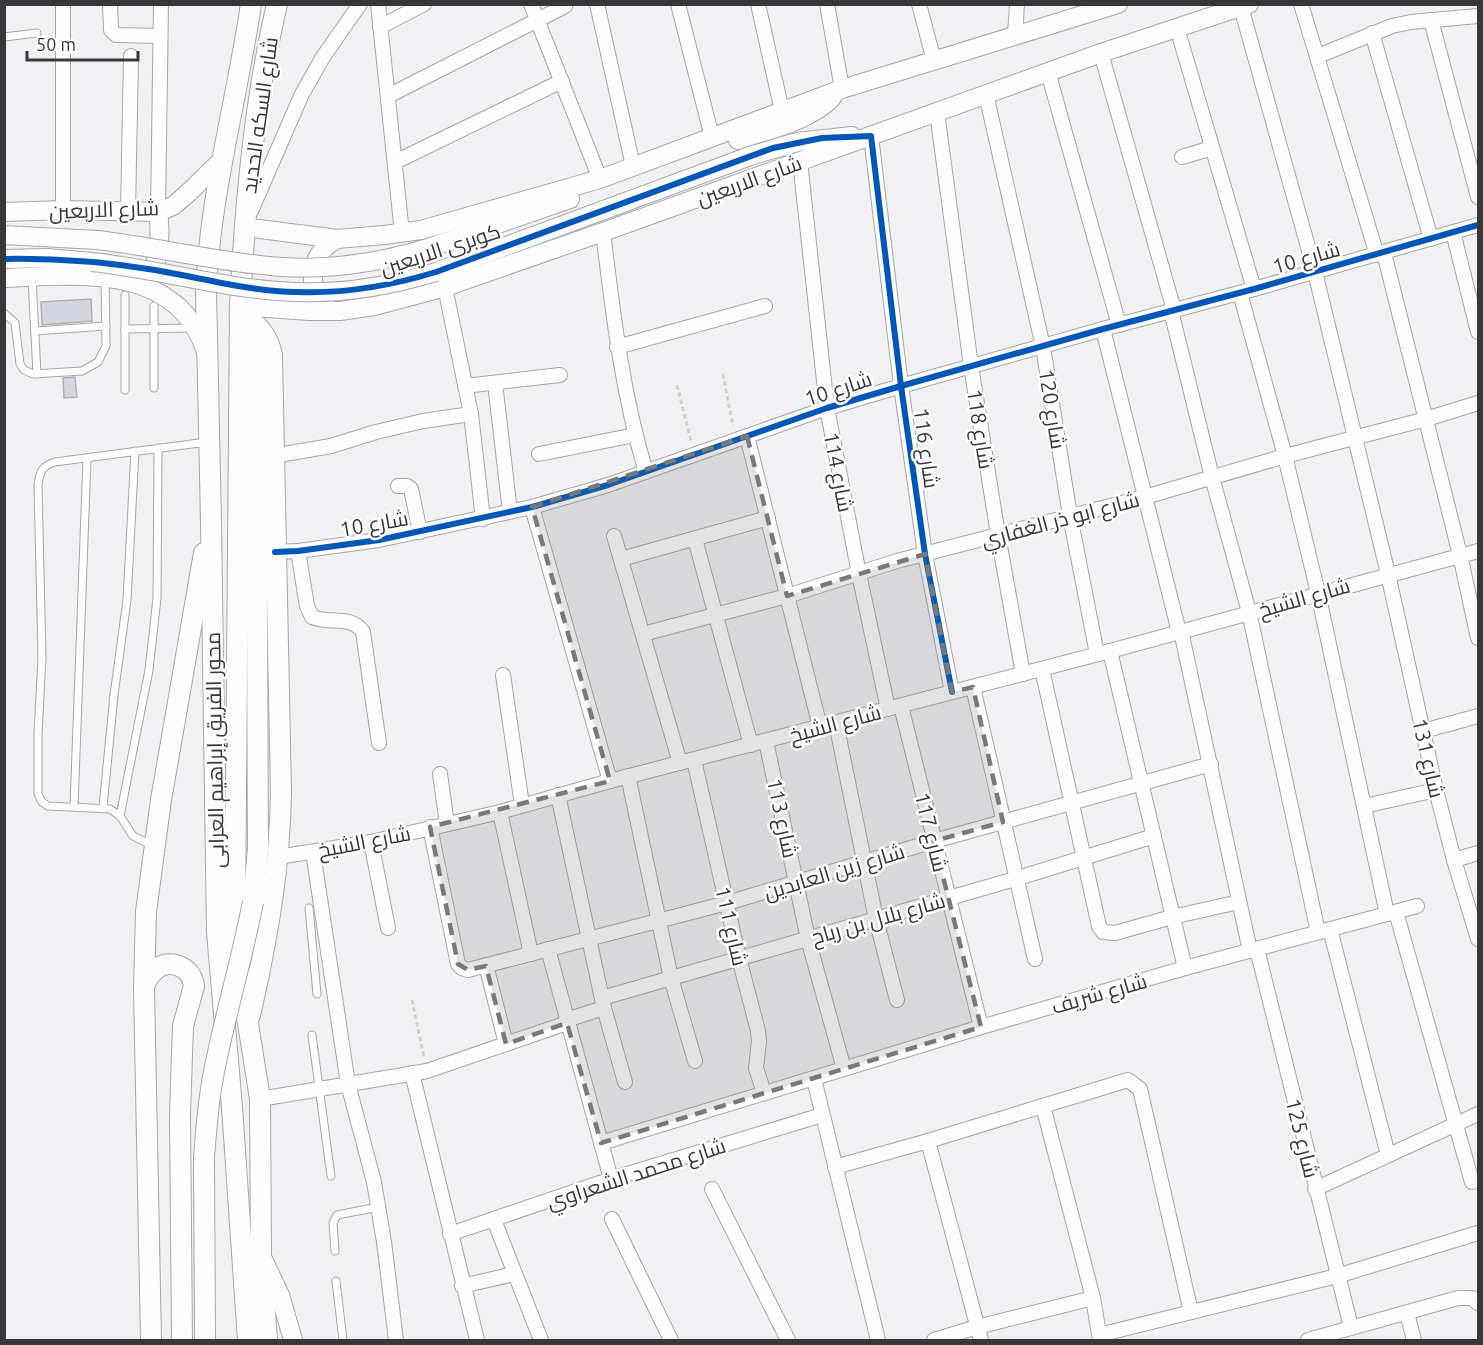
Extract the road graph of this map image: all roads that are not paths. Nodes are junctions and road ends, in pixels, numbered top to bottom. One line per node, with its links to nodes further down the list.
1 (63, 4): 51 (street)
2 (111, 4): 27 (street)
3 (160, 4): 27 (street)
4 (251, 4): 45 (main road, محور الفريق إبراهيم العرابى)
5 (277, 4): 56 (main road, شارع السكه الحديد)
6 (360, 4): 56 (street)
7 (378, 4): 23 (street)
8 (424, 4): 23 (street)
9 (531, 4): 21 (street)
10 (597, 4): 48 (street)
11 (678, 4): 42 (street)
12 (758, 4): 39 (street)
13 (827, 4): 36 (street)
14 (919, 4): 33 (street)
15 (1017, 4): 28 (street)
16 (1118, 4): 28 (street)
17 (1301, 4): 32 (street)
18 (565, 6): 21 (street)
19 (1245, 6): 24 (street, شارع الاربعين); 65 (street, شارع 131)
20 (1479, 15): 22 (street)
21 (537, 20): 35 (street); 38 (street)
22 (1431, 20): 26 (street); 50 (street)
23 (380, 27): 38 (street)
24 (1177, 28): 30 (street, شارع الاربعين); 43 (street)
25 (37, 33): 29 (lane)
26 (1372, 33): 32 (street); 61 (street)
27 (160, 36): 54 (street)
28 (1015, 36): 33 (street)
29 (4, 37)
30 (1101, 53): 34 (street, شارع الاربعين); 76 (street)
31 (130, 56): 53 (street)
32 (1318, 56): 63 (street)
33 (934, 61): 36 (street)
34 (1048, 72): 37 (street, شارع الاربعين); 80 (street)
35 (562, 81): 47 (street); 49 (street)
36 (842, 89): 39 (street); 60 (street, كوبرى الاربعين, bridge)
37 (986, 94): 40 (street, شارع الاربعين); 89 (street, شارع 120)
38 (388, 96): 47 (street)
39 (782, 111): 42 (street)
40 (937, 112): 41 (street, شارع الاربعين); 91 (street, شارع 118)
41 (871, 136): 46 (street, شارع الاربعين); 69 (street, كوبرى الاربعين); 96 (street, شارع 116)
42 (712, 137): 48 (street)
43 (1212, 148): 44 (street); 71 (street)
44 (1182, 157)
45 (222, 160): 54 (street, شارع الاربعين); 90 (main road, محور الفريق إبراهيم العرابى)
46 (800, 161): 57 (street, شارع الاربعين); 100 (street, شارع 114)
47 (394, 162): 59 (street)
48 (633, 166): 49 (street)
49 (600, 179): 59 (street)
50 (1479, 197)
51 (63, 210): 52 (street, شارع الاربعين); 53 (street, شارع الاربعين)
52 (4, 212)
53 (128, 212): 54 (street, شارع الاربعين)
54 (158, 212): 70 (street)
55 (1479, 225): 58 (street, شارع 10)
56 (244, 227): 62 (street); 79 (main road, محور الفريق إبراهيم العرابى)
57 (603, 232): 69 (street, شارع الاربعين); 88 (street)
58 (1453, 232): 61 (street, شارع 10); 87 (street)
59 (402, 233): 62 (street)
60 (4, 235)
61 (1431, 238): 63 (street, شارع 10)
62 (337, 239): 77 (street)
63 (1380, 254): 65 (street, شارع 10); 102 (street)
64 (4, 259): 69 (street, كوبرى الاربعين, bridge)
65 (1316, 272): 71 (street, شارع 10); 105 (street, شارع 131)
66 (32, 277): 67 (street); 68 (street); 86 (lane)
67 (4, 278)
68 (105, 278): 70 (street); 81 (lane)
69 (440, 279): 77 (street, شارع الاربعين); 95 (street)
70 (146, 285): 82 (street)
71 (1254, 290): 72 (street, شارع 10)
72 (1240, 293): 76 (street, شارع 10); 111 (street)
73 (125, 295): 83 (lane)
74 (154, 306): 84 (lane)
75 (765, 306): 88 (street)
76 (1172, 310): 80 (street, شارع 10); 114 (street)
77 (340, 311): 79 (street, شارع الاربعين)
78 (4, 313): 92 (lane)
79 (240, 316): 110 (main road); 215 (main road, محور الفريق إبراهيم العرابى); 263 (main road, bridge)
80 (1119, 325): 85 (street, شارع 10)
81 (106, 326): 86 (lane); 92 (lane)
82 (196, 328): 84 (lane); 90 (street)
83 (125, 329): 84 (lane); 98 (lane)
84 (153, 329): 97 (lane)
85 (1103, 329): 89 (street, شارع 10); 116 (street, شارع 125)
86 (35, 331): 92 (lane)
87 (1479, 332)
88 (617, 347): 103 (street)
89 (1043, 347): 91 (street, شارع 10); 119 (street, شارع 120)
90 (208, 357): 106 (main road, محور الفريق إبراهيم العرابى)
91 (971, 366): 96 (street, شارع 10); 124 (street, شارع 118)
92 (37, 374)
93 (560, 375): 94 (street)
94 (495, 382): 95 (street); 118 (street)
95 (465, 386): 101 (street)
96 (901, 386): 100 (street, شارع 10); 130 (street, شارع 116)
97 (154, 388)
98 (125, 390)
99 (1479, 404): 102 (street, شارع ابو ذر الغفاري)
100 (827, 408): 104 (street, شارع 10); 133 (street, شارع 114)
101 (471, 414): 110 (street); 121 (street)
102 (1426, 419): 105 (street, شارع ابو ذر الغفاري); 131 (street)
103 (635, 435): 109 (street); 113 (street)
104 (741, 438): 113 (street, شارع 10); 120 (street)
105 (1355, 438): 111 (street, شارع ابو ذر الغفاري); 134 (street, شارع 131)
106 (210, 442): 107 (lane); 122 (main road, محور الفريق إبراهيم العرابى)
107 (158, 448): 108 (lane); 171 (lane)
108 (135, 451): 112 (lane); 169 (lane)
109 (539, 454)
110 (273, 456): 129 (main road)
111 (1284, 456): 114 (street, شارع ابو ذر الغفاري); 135 (street)
112 (87, 459): 167 (lane); 167 (lane)
113 (646, 472): 117 (street, شارع 10)
114 (1212, 477): 116 (street, شارع ابو ذر الغفاري); 137 (street)
115 (398, 486): 123 (street)
116 (1145, 497): 119 (street, شارع ابو ذر الغفاري); 139 (street, شارع 125)
117 (532, 507): 118 (street, شارع 10); 161 (street)
118 (510, 512): 121 (street, شارع 10)
119 (1070, 516): 124 (street, شارع ابو ذر الغفاري); 142 (street, شارع 120)
120 (768, 518): 126 (street); 136 (street)
121 (483, 519): 123 (street, شارع 10)
122 (212, 522): 178 (main road); 229 (main road, محور الفريق إبراهيم العرابى)
123 (420, 532): 127 (street, شارع 10)
124 (998, 535): 130 (street, شارع ابو ذر الغفاري); 144 (street, شارع 118)
125 (614, 536): 132 (street)
126 (695, 539): 132 (street); 138 (street)
127 (298, 551): 129 (street, شارع 10); 154 (street)
128 (1479, 551): 131 (street, شارع الشيخ)
129 (275, 552): 181 (main road)
130 (925, 554): 133 (street, شارع ابو ذر الغفاري); 147 (street, شارع 116)
131 (1460, 555): 134 (street, شارع الشيخ); 141 (street)
132 (621, 559): 140 (street)
133 (859, 574): 136 (street, شارع ابو ذر الغفاري); 148 (street, شارع 114)
134 (1388, 574): 135 (street, شارع الشيخ); 152 (street, شارع 131)
135 (1318, 593): 137 (street, شارع الشيخ); 168 (street)
136 (787, 596): 138 (street, شارع ابو ذر الغفاري); 151 (street)
137 (1249, 612): 139 (street, شارع الشيخ); 197 (street)
138 (716, 614): 140 (street, شارع ابو ذر الغفاري); 155 (street)
139 (1180, 631): 142 (street, شارع الشيخ); 158 (street, شارع 125)
140 (643, 634): 157 (street)
141 (1479, 638)
142 (1103, 653): 143 (street, شارع الشيخ); 162 (street, شارع 120)
143 (1041, 669): 144 (street, شارع الشيخ); 165 (street)
144 (1023, 674): 146 (street, شارع الشيخ)
145 (503, 675): 166 (street)
146 (973, 687): 147 (street, شارع الشيخ); 172 (street)
147 (952, 692): 148 (street, شارع الشيخ)
148 (895, 707): 150 (street, شارع الشيخ); 176 (street, شارع 117)
149 (1479, 716): 152 (street)
150 (836, 723): 151 (street, شارع الشيخ); 184 (street)
151 (820, 727): 153 (street, شارع الشيخ)
152 (1423, 731): 163 (street, شارع 131)
153 (766, 741): 155 (street, شارع الشيخ); 186 (street, شارع 113)
154 (378, 742)
155 (752, 745): 156 (street, شارع الشيخ)
156 (694, 759): 157 (street, شارع الشيخ); 189 (street, شارع 111)
157 (680, 763): 160 (street, شارع الشيخ)
158 (1210, 764): 162 (street, شارع زين العابدين); 188 (street, شارع 125)
159 (440, 774): 173 (street)
160 (628, 776): 161 (street, شارع الشيخ); 195 (street)
161 (610, 781): 164 (street, شارع الشيخ)
162 (1142, 783): 165 (street, شارع زين العابدين); 175 (street, شارع 120)
163 (1436, 790): 168 (street); 183 (street, شارع 131)
164 (558, 795): 166 (street, شارع الشيخ); 198 (street)
165 (1071, 803): 172 (street, شارع زين العابدين); 182 (street)
166 (522, 805): 170 (street, شارع الشيخ)
167 (74, 806): 169 (lane)
168 (1364, 806): 192 (street)
169 (103, 807): 171 (lane)
170 (500, 812): 173 (street, شارع الشيخ); 204 (street)
171 (120, 816): 178 (lane)
172 (1003, 822): 176 (street, شارع زين العابدين); 185 (street)
173 (447, 824): 174 (street, شارع الشيخ)
174 (430, 827): 177 (street, شارع الشيخ); 207 (street, شارع زين العابدين)
175 (1154, 836): 182 (street, شارع بلال بن رباح); 193 (street, شارع 120)
176 (934, 841): 184 (street, شارع زين العابدين); 187 (street, شارع 117)
177 (371, 842): 179 (street, شارع الشيخ); 196 (street)
178 (154, 846): 210 (main road)
179 (313, 852): 181 (street, شارع الشيخ); 201 (street)
180 (1479, 853): 183 (street)
181 (278, 857): 215 (main road)
182 (1084, 858): 185 (street, شارع بلال بن رباح); 193 (street)
183 (1454, 860): 200 (street, شارع 131)
184 (865, 862): 186 (street, شارع زين العابدين); 194 (street)
185 (1015, 879): 187 (street, شارع بلال بن رباح); 206 (street)
186 (797, 883): 189 (street, شارع زين العابدين); 199 (street, شارع 113)
187 (948, 897): 194 (street, شارع بلال بن رباح); 216 (street, شارع 117)
188 (1239, 902): 193 (street); 203 (street, شارع 125)
189 (727, 903): 195 (street, شارع زين العابدين); 205 (street, شارع 111)
190 (1417, 906): 192 (street, شارع شريف)
191 (309, 908): 201 (lane)
192 (1391, 913): 197 (street, شارع شريف); 233 (street)
193 (1172, 917): 208 (street, شارع 120)
194 (876, 919): 199 (street, شارع بلال بن رباح); 212 (street)
195 (659, 921): 198 (street, شارع زين العابدين); 209 (street)
196 (388, 928)
197 (1324, 931): 203 (street, شارع شريف); 236 (street)
198 (590, 938): 202 (street, شارع زين العابدين); 213 (street)
199 (808, 939): 205 (street, شارع بلال بن رباح); 220 (street, شارع 113)
200 (1479, 939)
201 (319, 942): 211 (lane); 224 (street)
202 (548, 949): 204 (street, شارع زين العابدين); 214 (street)
203 (1253, 950): 208 (street, شارع شريف); 242 (street, شارع 125)
204 (531, 954): 207 (street, شارع زين العابدين)
205 (739, 958): 209 (street, شارع بلال بن رباح); 226 (street, شارع 111)
206 (1035, 959)
207 (486, 966): 218 (street)
208 (1185, 969): 216 (street, شارع شريف)
209 (671, 978): 213 (street, شارع بلال بن رباح); 219 (street)
210 (144, 988): 230 (main road); 261 (main road)
211 (317, 994)
212 (897, 1000)
213 (603, 1003): 214 (street, شارع بلال بن رباح); 223 (street)
214 (567, 1021): 218 (street, شارع بلال بن رباح); 235 (street)
215 (248, 1023): 227 (main road, محور الفريق إبراهيم العرابى)
216 (981, 1027): 220 (street, شارع شريف)
217 (312, 1035): 225 (lane)
218 (506, 1044): 221 (street, شارع بلال بن رباح)
219 (694, 1061)
220 (844, 1069): 222 (street, شارع شريف)
221 (412, 1073): 224 (street, شارع بلال بن رباح); 247 (street)
222 (814, 1079): 226 (street, شارع شريف); 231 (street)
223 (625, 1082)
224 (348, 1084): 225 (street, شارع بلال بن رباح); 243 (street)
225 (319, 1088): 227 (street, شارع بلال بن رباح); 238 (lane)
226 (764, 1093): 235 (street, شارع شريف)
227 (260, 1099): 249 (main road, محور الفريق إبراهيم العرابى)
228 (1043, 1106): 234 (street); 254 (street); 256 (street)
229 (232, 1107): 230 (main road); 264 (main road, محور الفريق إبراهيم العرابى)
230 (180, 1114): 262 (main road)
231 (822, 1114): 237 (street); 239 (street, شارع محمد الشعراوي)
232 (1479, 1114): 233 (street)
233 (1456, 1123): 236 (street); 240 (street)
234 (928, 1141): 237 (street); 259 (street)
235 (601, 1143): 239 (street)
236 (1388, 1155): 242 (street)
237 (835, 1167): 273 (street)
238 (331, 1176)
239 (611, 1179): 245 (street, شارع محمد الشعراوي)
240 (1472, 1182)
241 (712, 1189): 272 (street)
242 (1315, 1189): 251 (street, شارع 125)
243 (378, 1207): 248 (lane); 268 (street)
244 (612, 1219): 271 (street)
245 (494, 1220): 247 (street, شارع محمد الشعراوي); 250 (street)
246 (1479, 1233): 251 (street)
247 (450, 1234): 253 (street)
248 (335, 1251)
249 (261, 1255): 265 (main road, محور الفريق إبراهيم العرابى); 266 (street)
250 (514, 1274): 253 (street); 270 (street)
251 (1337, 1275): 256 (street); 258 (street, شارع 125)
252 (336, 1281): 267 (lane)
253 (462, 1286): 269 (street)
254 (1094, 1298): 259 (street); 260 (street)
255 (1479, 1304): 257 (street)
256 (1191, 1312): 260 (street)
257 (1407, 1313): 258 (street); 276 (street)
258 (1351, 1328): 275 (street)
259 (979, 1334): 274 (street)
260 (1100, 1338)
261 (151, 1341)
262 (182, 1341)
263 (205, 1341)
264 (248, 1341)
265 (267, 1341)
266 (293, 1341)
267 (344, 1341)
268 (396, 1341)
269 (477, 1341)
270 (541, 1341)
271 (671, 1341)
272 (788, 1341)
273 (878, 1341)
274 (934, 1341)
275 (1308, 1341)
276 (1414, 1341)

